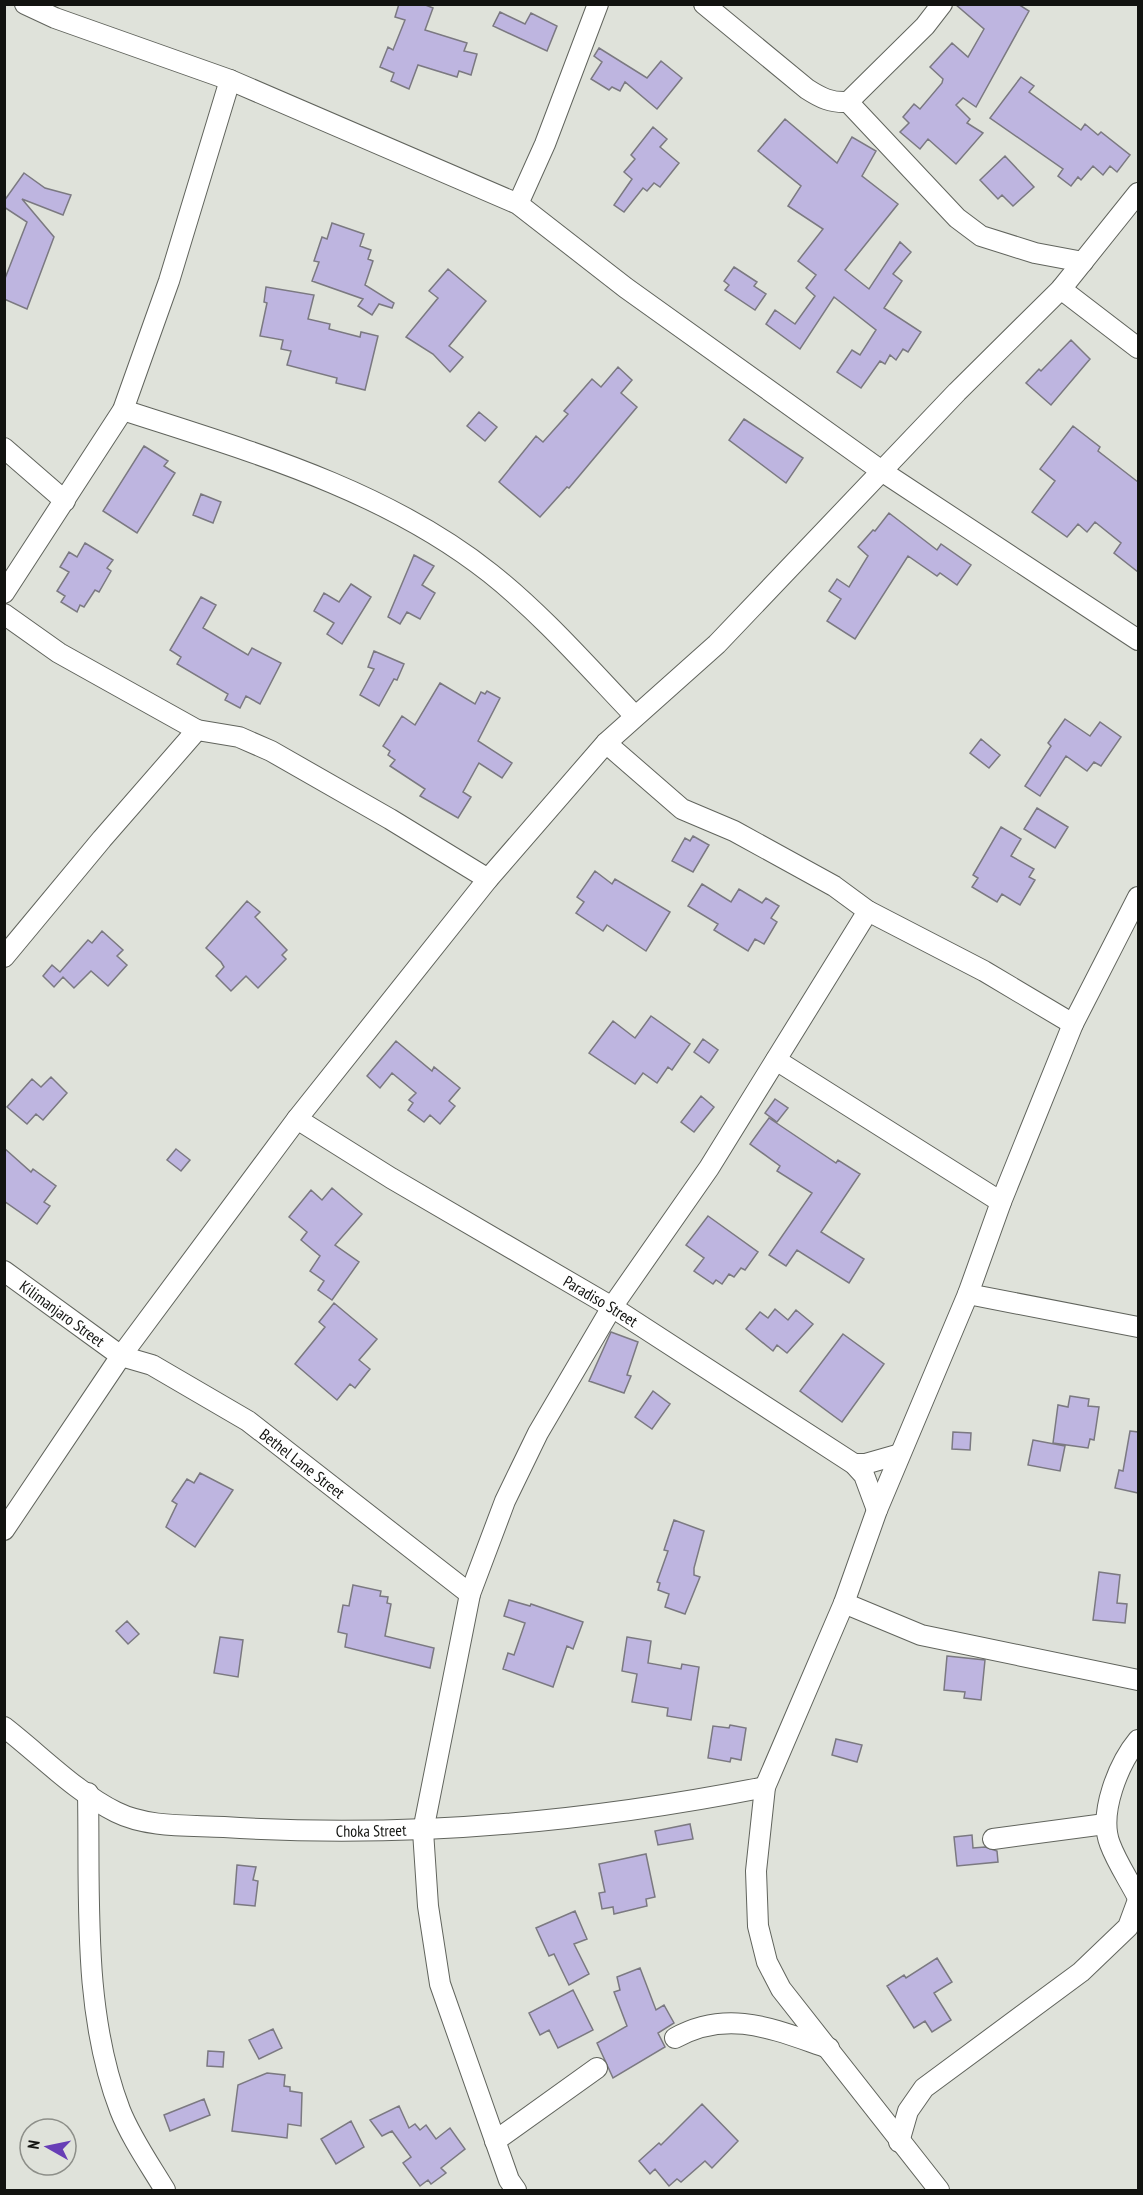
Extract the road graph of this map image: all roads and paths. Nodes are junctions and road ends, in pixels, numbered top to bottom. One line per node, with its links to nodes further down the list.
1 (25, 4): 5 (street)
2 (598, 4): 9 (street)
3 (704, 4): 7 (street)
4 (942, 4): 7 (street)
5 (61, 11): 6 (street)
6 (230, 80): 9 (street); 13 (street)
7 (848, 102): 10 (street)
8 (1138, 193): 10 (street)
9 (518, 204): 15 (street)
10 (1083, 262): 11 (street)
11 (1062, 289): 12 (street); 15 (street)
12 (1138, 348)
13 (123, 410): 16 (street); 20 (street)
14 (4, 448): 16 (street)
15 (883, 472): 19 (street); 20 (street)
16 (65, 501): 17 (street)
17 (4, 593)
18 (4, 614): 21 (street)
19 (1138, 640)
20 (635, 716): 22 (street)
21 (197, 730): 23 (street); 26 (street)
22 (606, 743): 23 (street); 25 (street)
23 (488, 879): 29 (street)
24 (1138, 897): 27 (street)
25 (868, 911): 27 (street); 28 (street)
26 (4, 957)
27 (1073, 1024): 30 (street)
28 (776, 1060): 30 (street); 33 (street)
29 (297, 1119): 33 (street, Paradiso Street); 35 (street)
30 (1001, 1202): 32 (street)
31 (4, 1271): 35 (street, Kilimanjaro Street)
32 (968, 1294): 34 (street); 36 (street)
33 (612, 1307): 37 (street, Paradiso Street); 40 (street)
34 (1138, 1327)
35 (121, 1356): 39 (street); 40 (street, Bethel Lane Street)
36 (900, 1454): 37 (street); 38 (street)
37 (854, 1464): 38 (street, Paradiso Street)
38 (877, 1510): 41 (street)
39 (4, 1530)
40 (470, 1594): 48 (street)
41 (844, 1603): 42 (street); 45 (street)
42 (1138, 1680)
43 (4, 1727): 46 (street, Choka Street)
44 (1138, 1740): 47 (street)
45 (765, 1787): 48 (street, Choka Street); 52 (street)
46 (88, 1793): 48 (street, Choka Street); 57 (street)
47 (1105, 1824): 49 (street); 50 (street)
48 (423, 1831): 54 (street)
49 (993, 1839)
50 (1138, 1899): 55 (street)
51 (675, 2038): 52 (street)
52 (829, 2048): 55 (street)
53 (597, 2068): 54 (street)
54 (495, 2141): 56 (street)
55 (899, 2142): 58 (street)
56 (507, 2187)
57 (165, 2190)
58 (939, 2190)

